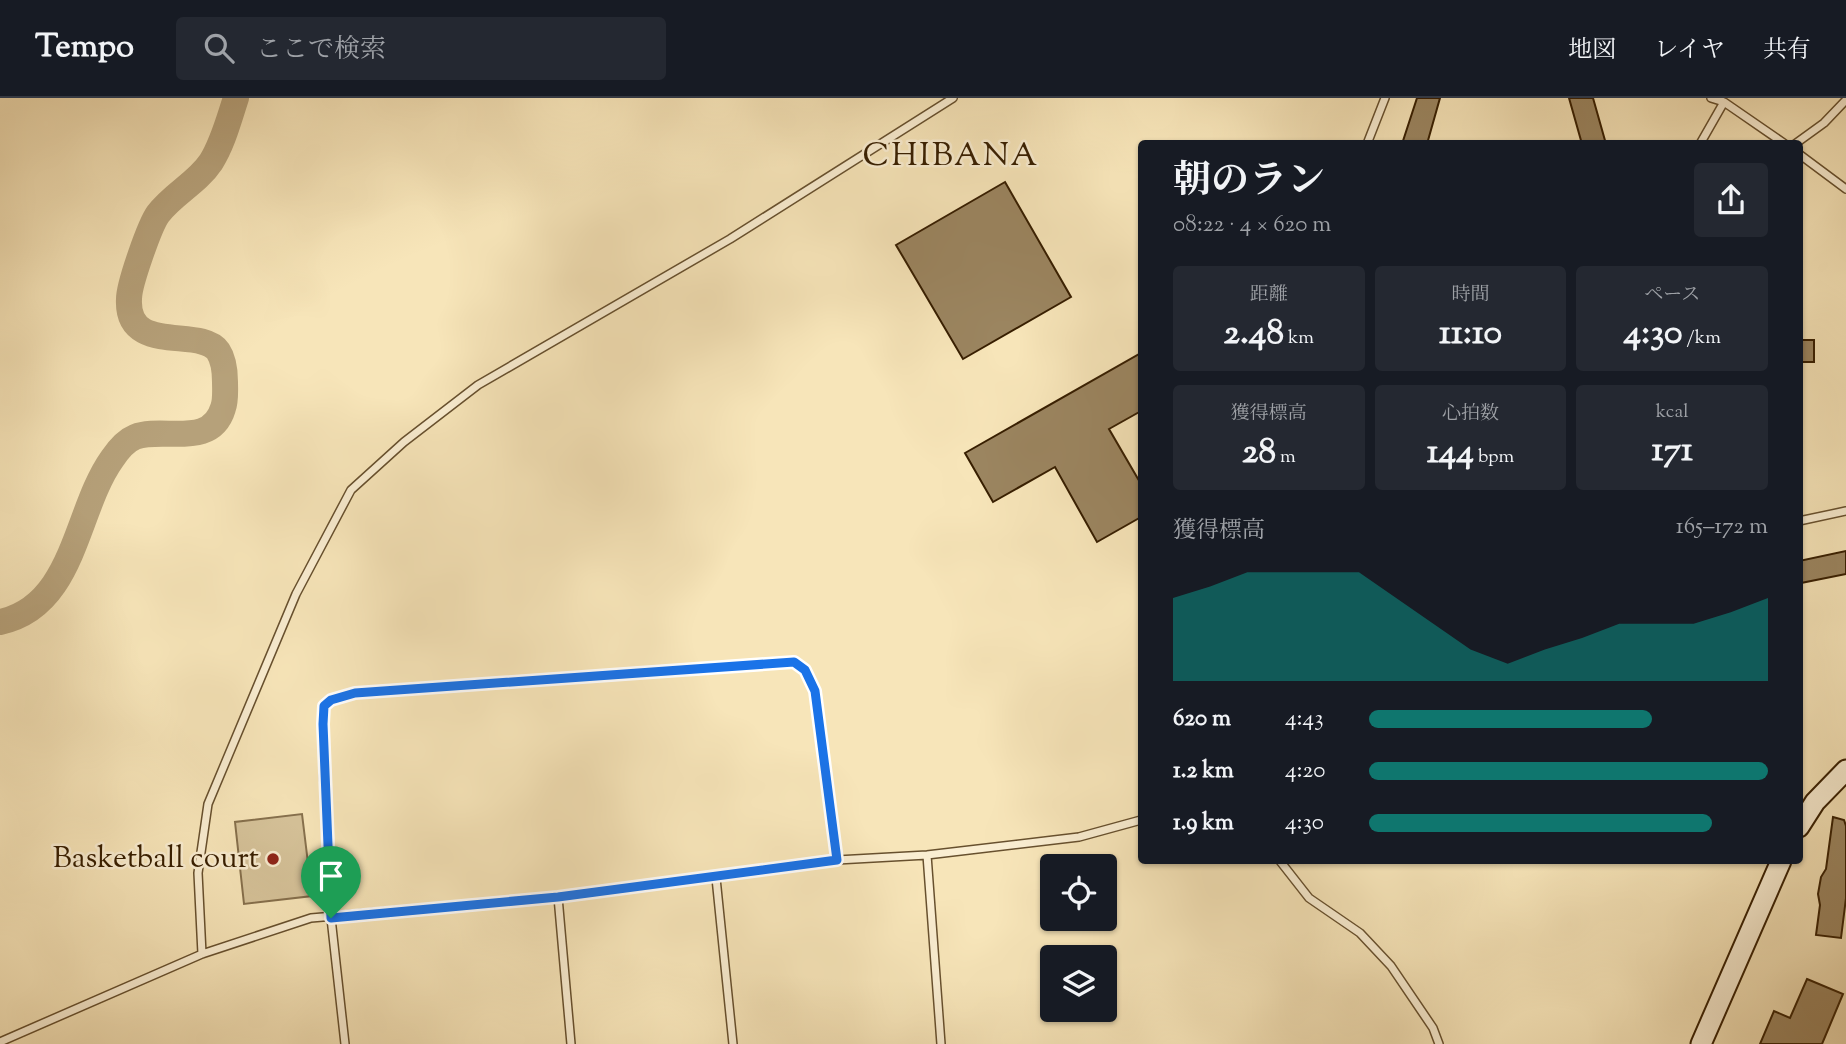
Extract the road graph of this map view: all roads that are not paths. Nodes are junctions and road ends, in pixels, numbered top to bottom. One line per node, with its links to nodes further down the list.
1 (953, 98): 24 (lane)
2 (1385, 98): 6 (lane)
3 (1711, 98): 5 (lane)
4 (1846, 100): 9 (lane)
5 (1724, 102): 7 (lane); 8 (lane)
6 (1369, 140)
7 (1702, 140)
8 (1778, 140)
9 (1801, 140)
10 (1803, 157): 11 (lane)
11 (1846, 189)
12 (1846, 511): 13 (lane)
13 (1803, 520)
14 (1846, 770): 16 (main road)
15 (1138, 821): 17 (lane)
16 (1803, 821)
17 (927, 855): 18 (lane); 29 (lane)
18 (837, 860): 21 (lane); 23 (lane)
19 (1282, 864): 30 (lane)
20 (1780, 864): 31 (main road)
21 (716, 878): 22 (lane); 28 (lane)
22 (558, 897): 23 (lane); 27 (lane)
23 (331, 918): 24 (lane); 26 (lane)
24 (202, 954): 25 (lane)
25 (0, 1042)
26 (345, 1044)
27 (571, 1044)
28 (733, 1044)
29 (941, 1044)
30 (1439, 1044)
31 (1701, 1044)

